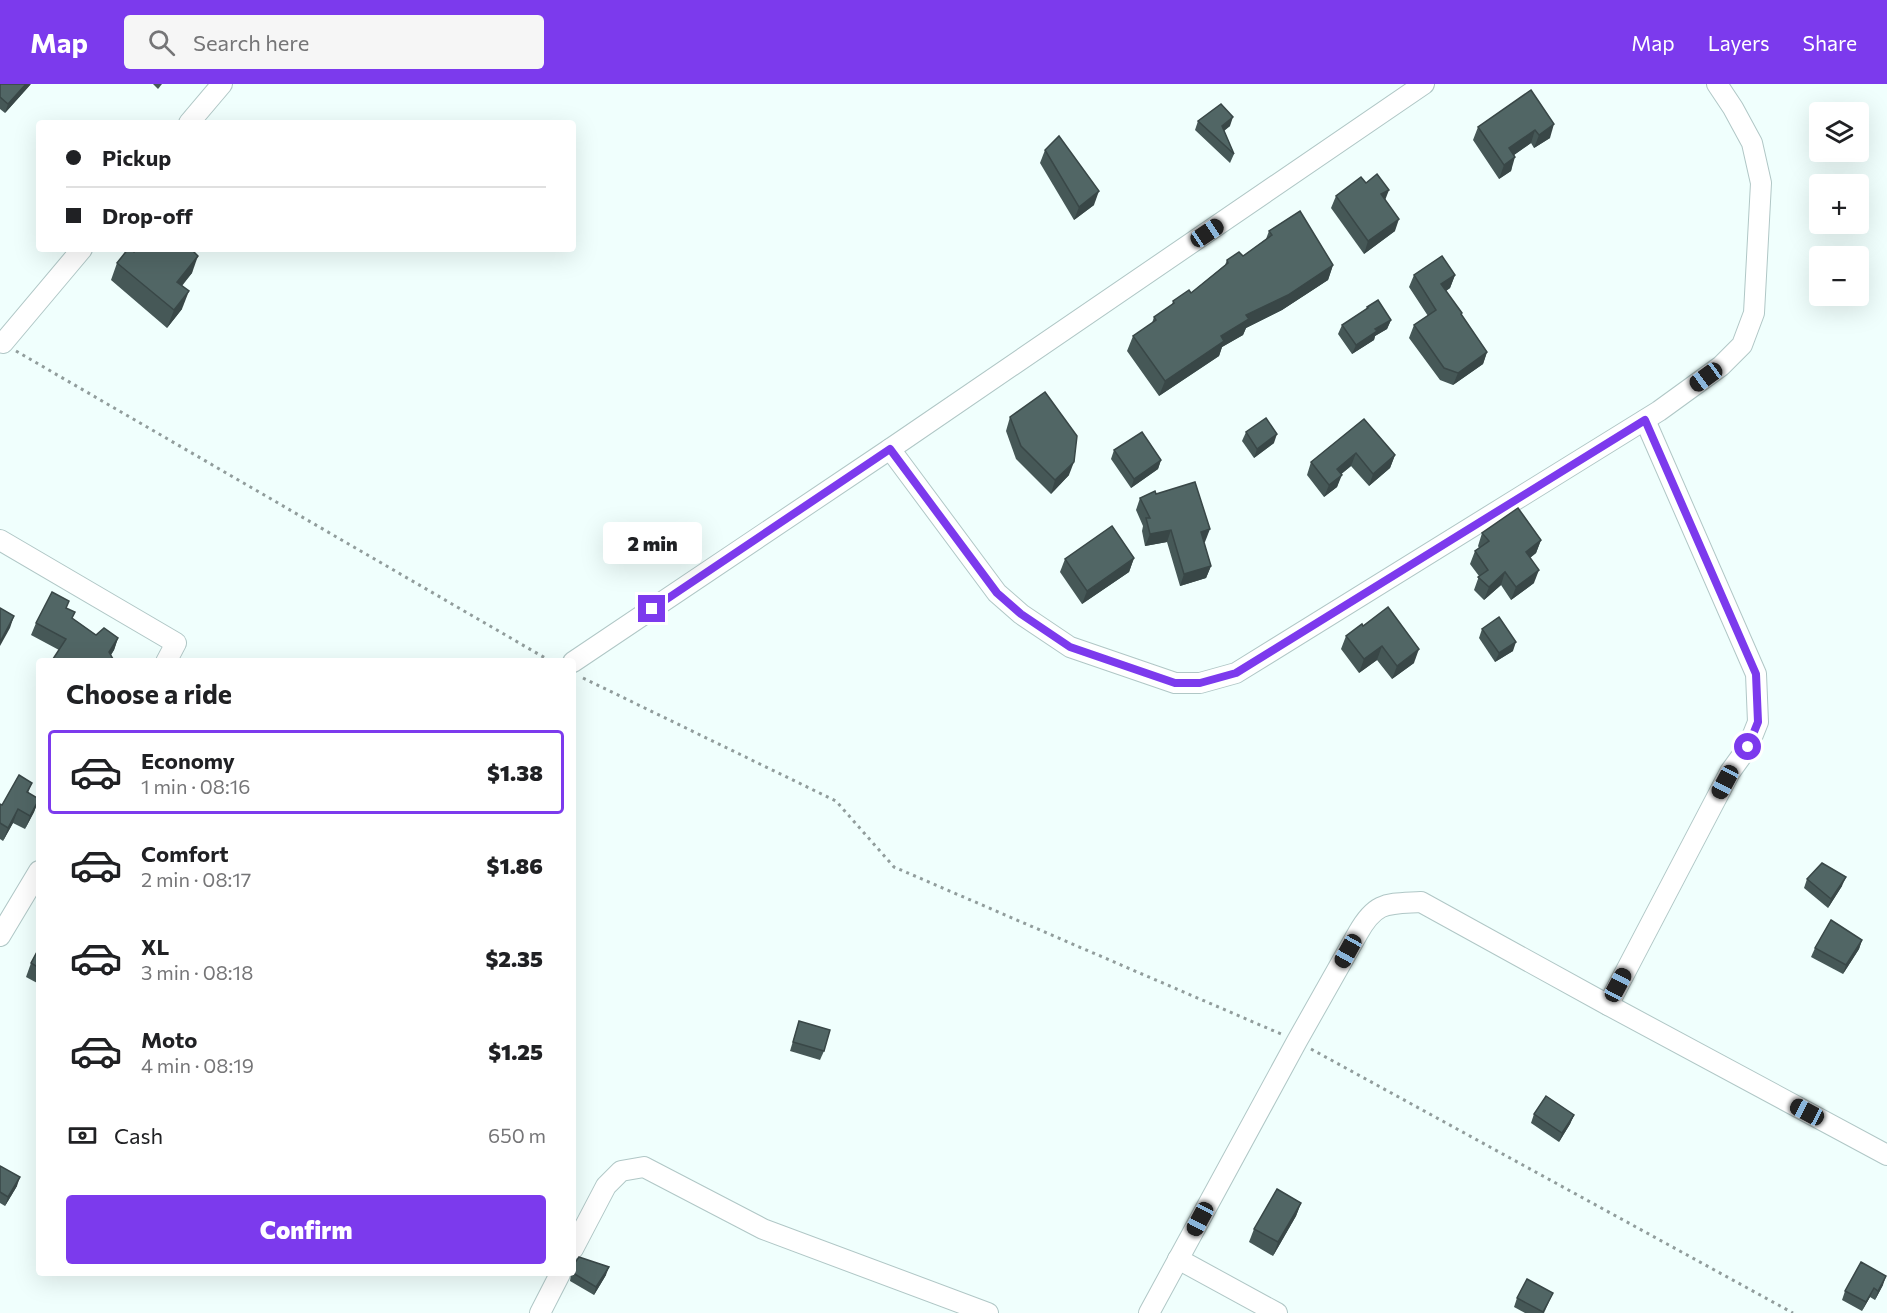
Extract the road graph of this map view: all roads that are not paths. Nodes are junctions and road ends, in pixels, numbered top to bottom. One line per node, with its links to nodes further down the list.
1 (222, 84): 4 (street)
2 (1424, 84): 8 (street)
3 (1717, 84): 7 (street)
4 (192, 120)
5 (79, 252): 6 (street)
6 (3, 343)
7 (1645, 420): 8 (street); 14 (street)
8 (890, 449): 11 (street)
9 (0, 540): 10 (street)
10 (168, 658)
11 (578, 670)
12 (36, 876): 13 (street)
13 (0, 936)
14 (1608, 1005): 15 (street); 17 (street)
15 (1887, 1155)
16 (576, 1243): 20 (street)
17 (1178, 1259): 21 (street); 22 (street)
18 (559, 1276): 19 (street)
19 (540, 1313)
20 (988, 1313)
21 (1149, 1313)
22 (1277, 1313)

